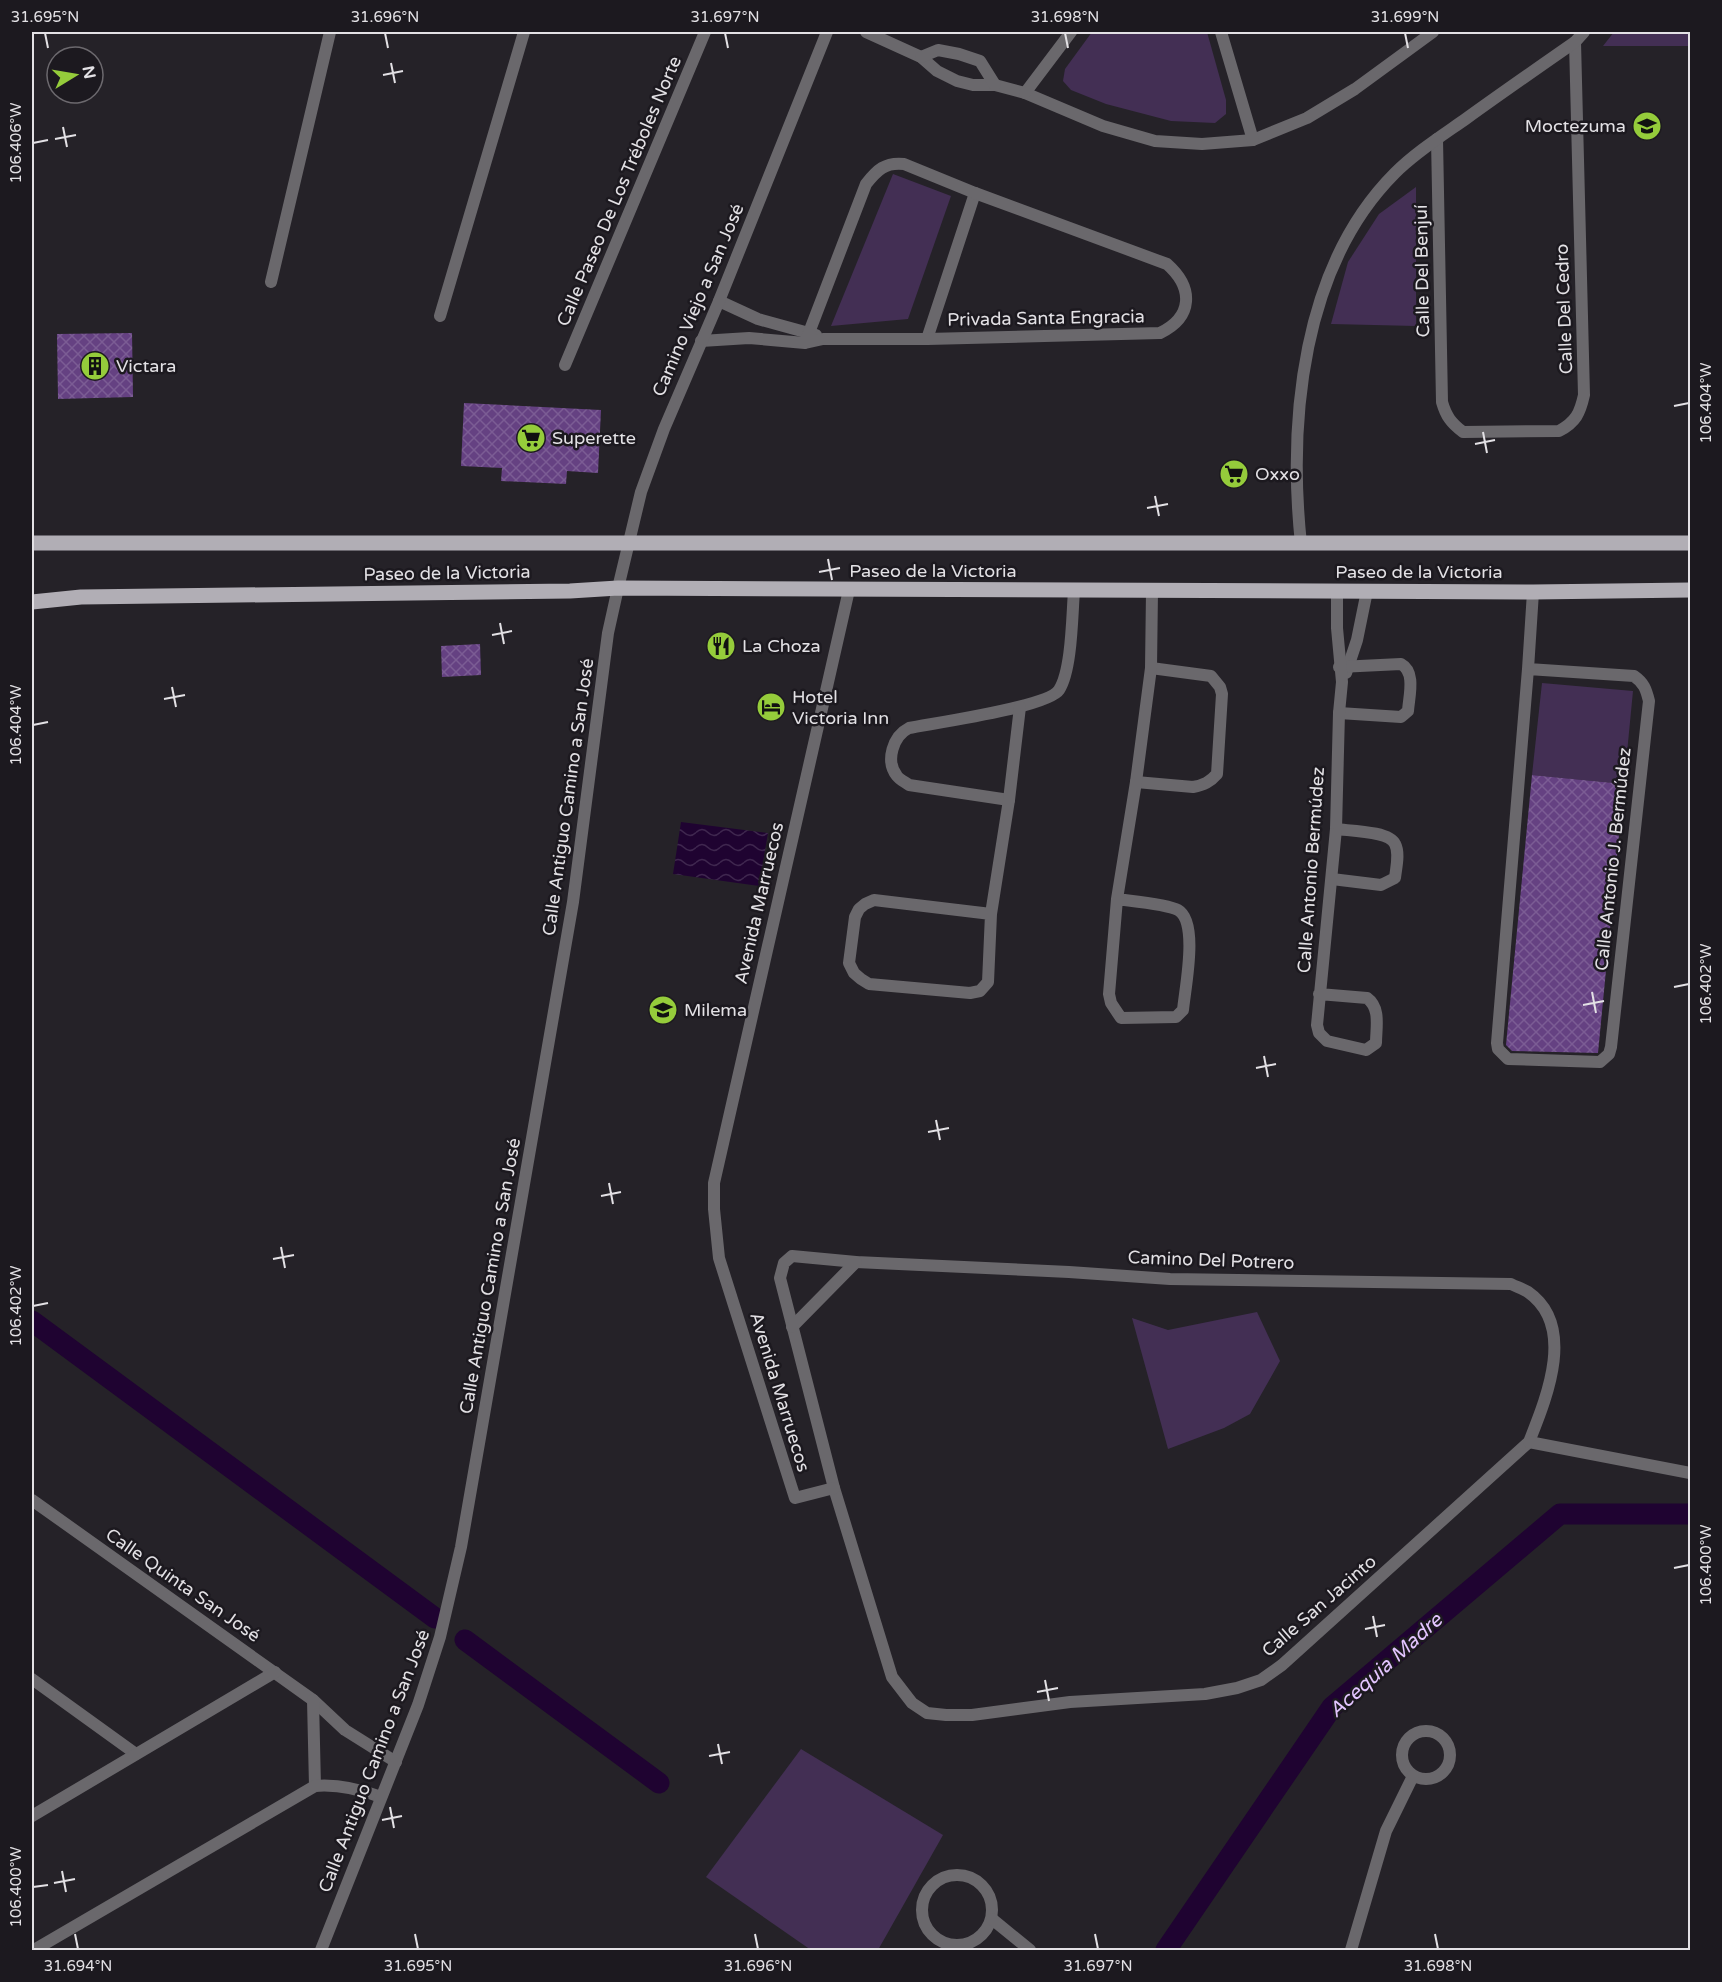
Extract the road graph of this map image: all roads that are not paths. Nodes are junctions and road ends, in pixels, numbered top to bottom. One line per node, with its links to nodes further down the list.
1 (330, 32): 17 (street)
2 (524, 32): 19 (street)
3 (705, 32): 23 (street, Calle Paseo De Los Tréboles Norte)
4 (827, 32): 18 (street, Camino Viejo a San José)
5 (866, 32): 11 (street)
6 (1071, 32): 13 (street)
7 (1221, 32): 15 (street)
8 (1432, 32): 15 (street)
9 (1584, 32): 10 (street)
10 (1575, 42): 14 (street); 24 (street, Calle Del Cedro)
11 (921, 57): 12 (street); 12 (street)
12 (995, 85): 13 (street)
13 (1024, 93): 15 (street)
14 (1437, 139): 24 (street, Calle Del Benjuí); 28 (street)
15 (1253, 140)
16 (975, 193): 20 (street, Privada Santa Engracia); 21 (street, Privada Santa Engracia); 21 (street, Privada Santa Engracia)
17 (271, 282)
18 (719, 301): 20 (street, Privada Santa Engracia); 22 (street, Camino Viejo a San José)
19 (440, 316)
20 (807, 337): 21 (street, Privada Santa Engracia); 22 (street, Privada Santa Engracia)
21 (927, 339)
22 (701, 340): 27 (street, Camino Viejo a San José)
23 (565, 365)
24 (1442, 402)
25 (32, 543): 27 (main road, Paseo de la Victoria)
26 (1690, 543): 28 (main road, Paseo de la Victoria)
27 (628, 544): 28 (main road, Paseo de la Victoria); 29 (street, Camino Viejo a San José)
28 (1301, 544)
29 (618, 588): 30 (main road, Paseo de la Victoria); 37 (main road, Paseo de la Victoria); 62 (street, Calle Antiguo Camino a San José)
30 (849, 590): 32 (main road, Paseo de la Victoria); 55 (street, Avenida Marruecos)
31 (1690, 590): 36 (main road, Paseo de la Victoria)
32 (1074, 591): 33 (main road, Paseo de la Victoria); 41 (street)
33 (1152, 591): 34 (main road, Paseo de la Victoria); 39 (street)
34 (1337, 591): 35 (main road, Paseo de la Victoria); 38 (street, Calle Antonio Bermúdez)
35 (1366, 591): 36 (main road, Paseo de la Victoria); 38 (street, Calle Antonio Bermúdez)
36 (1533, 592): 40 (street, Calle Antonio J. Bermúdez)
37 (32, 602)
38 (1344, 666): 42 (street, Calle Antonio Bermúdez); 42 (street)
39 (1151, 668): 43 (street); 43 (street)
40 (1528, 669): 40 (street, Calle Antonio J. Bermúdez)
41 (1020, 707): 44 (street); 44 (street)
42 (1339, 713): 45 (street, Calle Antonio Bermúdez)
43 (1136, 782): 47 (street)
44 (1009, 800): 48 (street)
45 (1336, 829): 46 (street, Calle Antonio Bermúdez); 46 (street)
46 (1332, 879): 49 (street, Calle Antonio Bermúdez)
47 (1117, 899): 47 (street)
48 (991, 914): 48 (street)
49 (1319, 994): 49 (street, Calle Antonio Bermúdez)
50 (792, 1256): 51 (street, Camino Del Potrero); 52 (street, Avenida Marruecos)
51 (856, 1262): 52 (street); 53 (street, Camino Del Potrero)
52 (792, 1327): 55 (street, Avenida Marruecos)
53 (1529, 1442): 54 (street); 60 (street, Calle San Jacinto)
54 (1690, 1473)
55 (834, 1488): 60 (street, Avenida Marruecos)
56 (32, 1500): 57 (street, Calle Quinta San José)
57 (275, 1672): 59 (street, Calle Quinta San José); 61 (street)
58 (32, 1679): 61 (street)
59 (313, 1700): 62 (street, Calle Quinta San José); 64 (street)
60 (927, 1713)
61 (136, 1754): 66 (street)
62 (396, 1762): 65 (street, Calle Antiguo Camino a San José)
63 (1413, 1776): 63 (street); 72 (street)
64 (315, 1786): 65 (street); 69 (street)
65 (381, 1797): 70 (street, Calle Antiguo Camino a San José)
66 (32, 1816)
67 (992, 1919): 68 (street); 68 (street); 71 (street)
68 (941, 1946)
69 (34, 1950)
70 (321, 1950)
71 (1030, 1950)
72 (1351, 1950)

